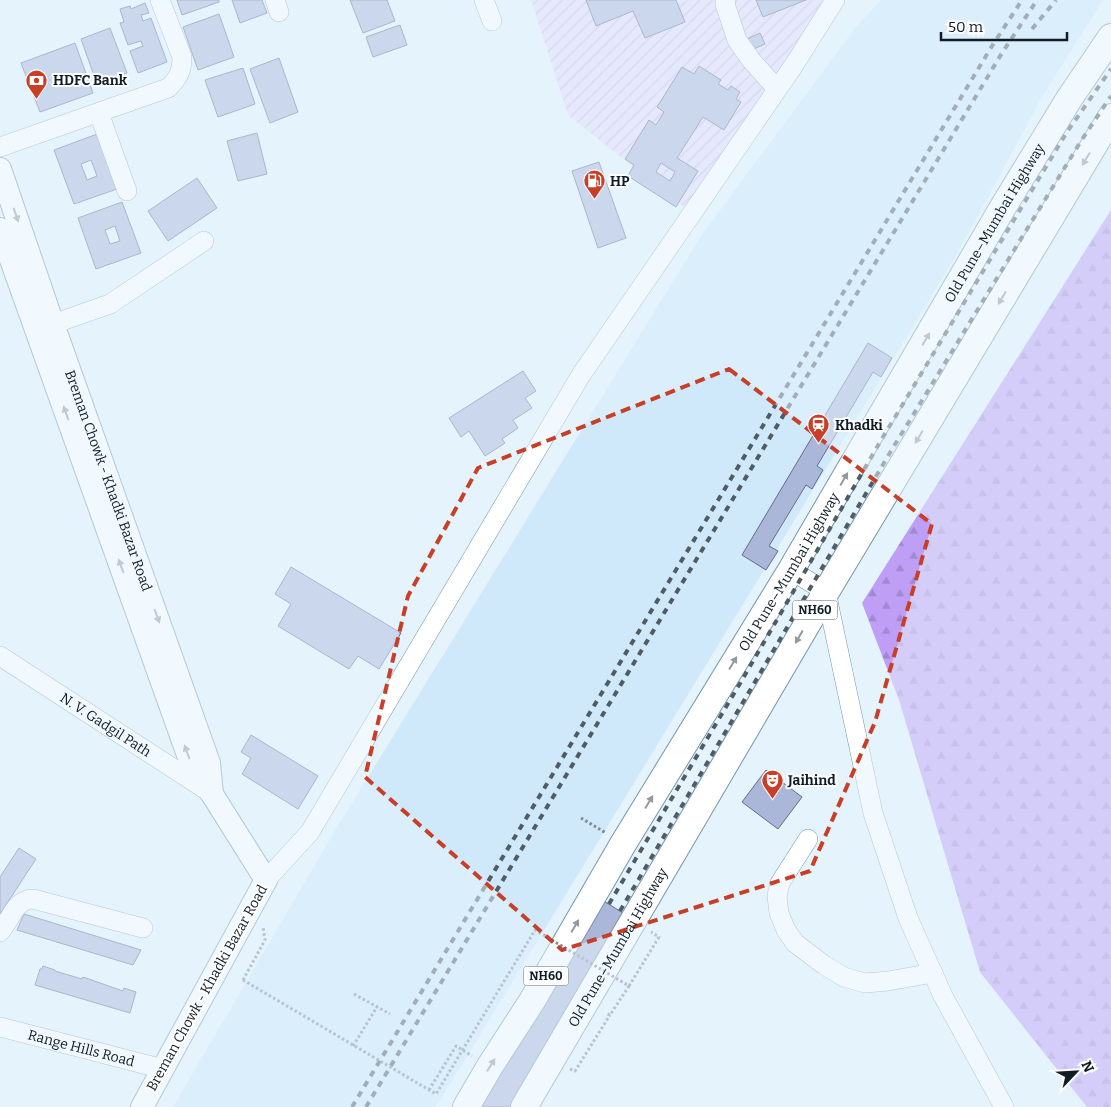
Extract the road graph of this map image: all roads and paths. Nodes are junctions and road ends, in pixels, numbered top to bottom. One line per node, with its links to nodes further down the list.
1 (160, 0): 10 (street)
2 (484, 0): 7 (street)
3 (726, 0): 9 (street)
4 (815, 0): 6 (street)
5 (835, 0): 6 (street)
6 (824, 18): 9 (street)
7 (492, 20)
8 (1111, 37): 18 (highway, Old Pune–Mumbai Highway / NH60, one-way to 8)
9 (777, 89): 25 (street)
10 (99, 112): 12 (street); 14 (street)
11 (1111, 117): 19 (highway, Old Pune–Mumbai Highway / NH60, one-way to 19)
12 (0, 147)
13 (0, 169): 17 (main road, Breman Chowk - Khadki Bazar Road, one-way to 17)
14 (127, 191)
15 (0, 229): 21 (main road, Breman Chowk - Khadki Bazar Road, one-way to 15)
16 (204, 241): 17 (street)
17 (53, 324): 21 (main road, Breman Chowk - Khadki Bazar Road, one-way to 21)
18 (790, 570): 19 (street); 24 (highway, Old Pune–Mumbai Highway / NH60, one-way to 18)
19 (826, 592): 30 (street); 45 (highway, Old Pune–Mumbai Highway / NH60, one-way to 45)
20 (0, 656): 21 (street, N. V. Gadgil Path)
21 (212, 794): 25 (main road, Breman Chowk - Khadki Bazar Road)
22 (581, 818): 24 (path)
23 (808, 839): 30 (street)
24 (623, 844): 44 (highway, Old Pune–Mumbai Highway / NH60, one-way to 24)
25 (266, 880): 40 (main road, Breman Chowk - Khadki Bazar Road)
26 (143, 928): 27 (street)
27 (0, 932)
28 (659, 937): 31 (path)
29 (265, 940): 38 (path, bridge)
30 (933, 973): 46 (street)
31 (628, 986): 36 (path, bridge); 42 (path, bridge)
32 (354, 994): 33 (path)
33 (377, 1006): 35 (path); 38 (path)
34 (606, 1013): 36 (path, bridge)
35 (390, 1014)
36 (610, 1015): 41 (path)
37 (0, 1027): 40 (street, Range Hills Road)
38 (354, 1046): 42 (path, bridge)
39 (456, 1046): 42 (path)
40 (163, 1068): 43 (main road, Breman Chowk - Khadki Bazar Road)
41 (575, 1072)
42 (429, 1090)
43 (142, 1107)
44 (466, 1107)
45 (524, 1107)
46 (1004, 1107)

